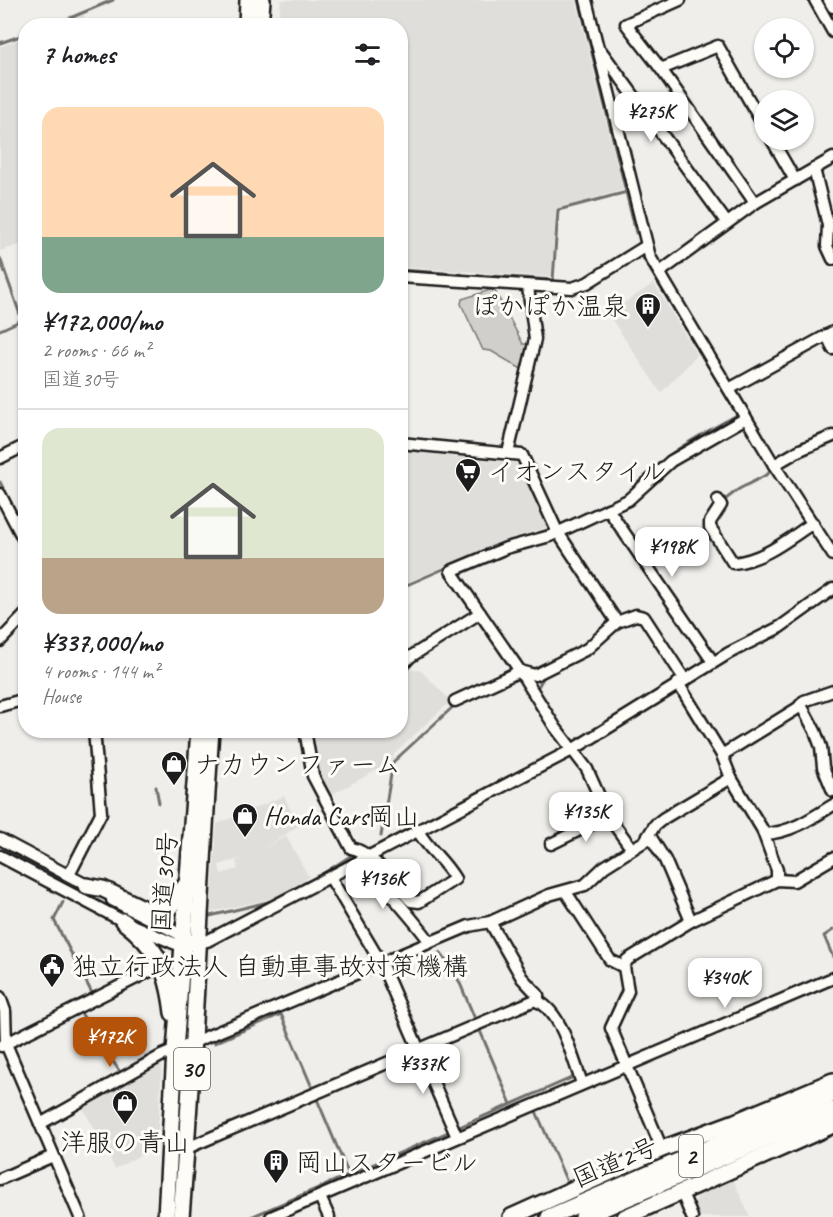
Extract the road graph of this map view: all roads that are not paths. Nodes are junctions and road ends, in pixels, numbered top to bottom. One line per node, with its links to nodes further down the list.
1 (248, 0): 8 (highway)
2 (262, 0): 9 (highway)
3 (586, 0): 11 (street)
4 (680, 0): 12 (street)
5 (815, 0): 10 (street)
6 (829, 0): 7 (street)
7 (833, 7)
8 (247, 18)
9 (261, 18)
10 (833, 32)
11 (597, 46): 20 (street); 21 (street)
12 (661, 69): 13 (street); 18 (street)
13 (754, 109)
14 (778, 150): 17 (street)
15 (833, 158): 16 (street)
16 (814, 169): 17 (street); 19 (street)
17 (795, 180): 18 (street)
18 (755, 203): 20 (street)
19 (829, 214): 22 (street)
20 (727, 223): 23 (street)
21 (646, 246): 23 (street); 25 (street)
22 (833, 259)
23 (660, 272): 28 (street)
24 (408, 279): 25 (street)
25 (528, 287): 33 (street)
26 (830, 333): 27 (street); 28 (street)
27 (833, 349)
28 (729, 389): 29 (street)
29 (743, 420): 35 (street); 38 (street)
30 (833, 436): 35 (street)
31 (408, 444): 33 (street)
32 (18, 449): 34 (street)
33 (508, 453): 41 (street)
34 (0, 458)
35 (774, 465): 40 (street)
36 (0, 494): 39 (street)
37 (718, 500): 40 (street)
38 (608, 509): 41 (street); 49 (street)
39 (18, 519)
40 (813, 523): 42 (street)
41 (555, 531): 44 (street); 46 (street)
42 (832, 551)
43 (833, 589): 49 (street)
44 (480, 613): 48 (street); 50 (street)
45 (18, 622): 47 (street)
46 (615, 624): 50 (street); 51 (street)
47 (0, 641)
48 (408, 659)
49 (713, 662): 51 (street)
50 (522, 673): 54 (street); 61 (street)
51 (681, 682): 61 (street); 62 (street)
52 (833, 691): 55 (street)
53 (18, 701): 56 (street)
54 (454, 701)
55 (801, 705): 62 (street); 64 (street)
56 (0, 706)
57 (95, 738): 76 (street)
58 (198, 738): 79 (highway, 国道30号 / 30)
59 (210, 738): 85 (highway, 国道30号 / 30)
60 (307, 738): 74 (street)
61 (572, 750): 66 (street); 67 (street)
62 (722, 755): 63 (street)
63 (731, 778): 68 (street); 70 (street)
64 (833, 791)
65 (833, 804): 68 (street)
66 (608, 816): 71 (street); 72 (street)
67 (418, 831): 74 (street); 74 (street)
68 (764, 834): 78 (street)
69 (0, 839): 76 (street)
70 (652, 839): 72 (street); 83 (street)
71 (552, 844)
72 (632, 849): 81 (street)
73 (0, 856): 82 (street)
74 (365, 857): 77 (street); 86 (street)
75 (833, 858): 78 (street)
76 (69, 875): 80 (street)
77 (330, 876): 85 (street); 87 (street)
78 (777, 880): 83 (street)
79 (188, 881): 80 (highway); 85 (highway, 国道30号 / 30)
80 (87, 885): 85 (street)
81 (566, 892): 84 (street); 89 (street)
82 (123, 921): 85 (street); 88 (highway)
83 (692, 921): 89 (street)
84 (490, 922): 86 (street); 92 (street)
85 (188, 942): 93 (highway, 国道30号 / 30); 95 (highway, 国道30号 / 30)
86 (430, 942): 87 (street)
87 (381, 963): 93 (street); 96 (street)
88 (162, 965): 94 (street); 95 (highway)
89 (624, 968): 97 (street)
90 (833, 978): 97 (street)
91 (0, 997): 94 (street)
92 (538, 1002): 96 (street); 98 (street)
93 (194, 1043): 95 (street); 107 (highway, 国道30号 / 30)
94 (3, 1045): 104 (street)
95 (175, 1045): 104 (street); 115 (highway, 国道30号 / 30)
96 (419, 1050): 106 (street); 107 (street)
97 (627, 1064): 98 (street); 108 (street)
98 (580, 1078): 106 (street)
99 (833, 1081): 103 (highway)
100 (833, 1094): 121 (highway, 国道2号 / 2)
101 (833, 1110): 109 (highway, 国道2号 / 2)
102 (833, 1118): 109 (highway)
103 (735, 1122): 108 (highway); 120 (highway)
104 (40, 1124): 110 (street)
105 (833, 1125): 112 (highway)
106 (454, 1132): 113 (street)
107 (187, 1148): 116 (highway, 国道30号 / 30)
108 (662, 1149): 119 (highway)
109 (739, 1149): 122 (highway, 国道2号 / 2)
110 (50, 1158): 111 (street); 114 (street)
111 (0, 1179)
112 (682, 1193): 123 (highway); 124 (street)
113 (320, 1197): 117 (street); 118 (street)
114 (80, 1217)
115 (166, 1217)
116 (182, 1217)
117 (271, 1217)
118 (328, 1217)
119 (511, 1217)
120 (543, 1217)
121 (549, 1217)
122 (583, 1217)
123 (625, 1217)
124 (692, 1217)

